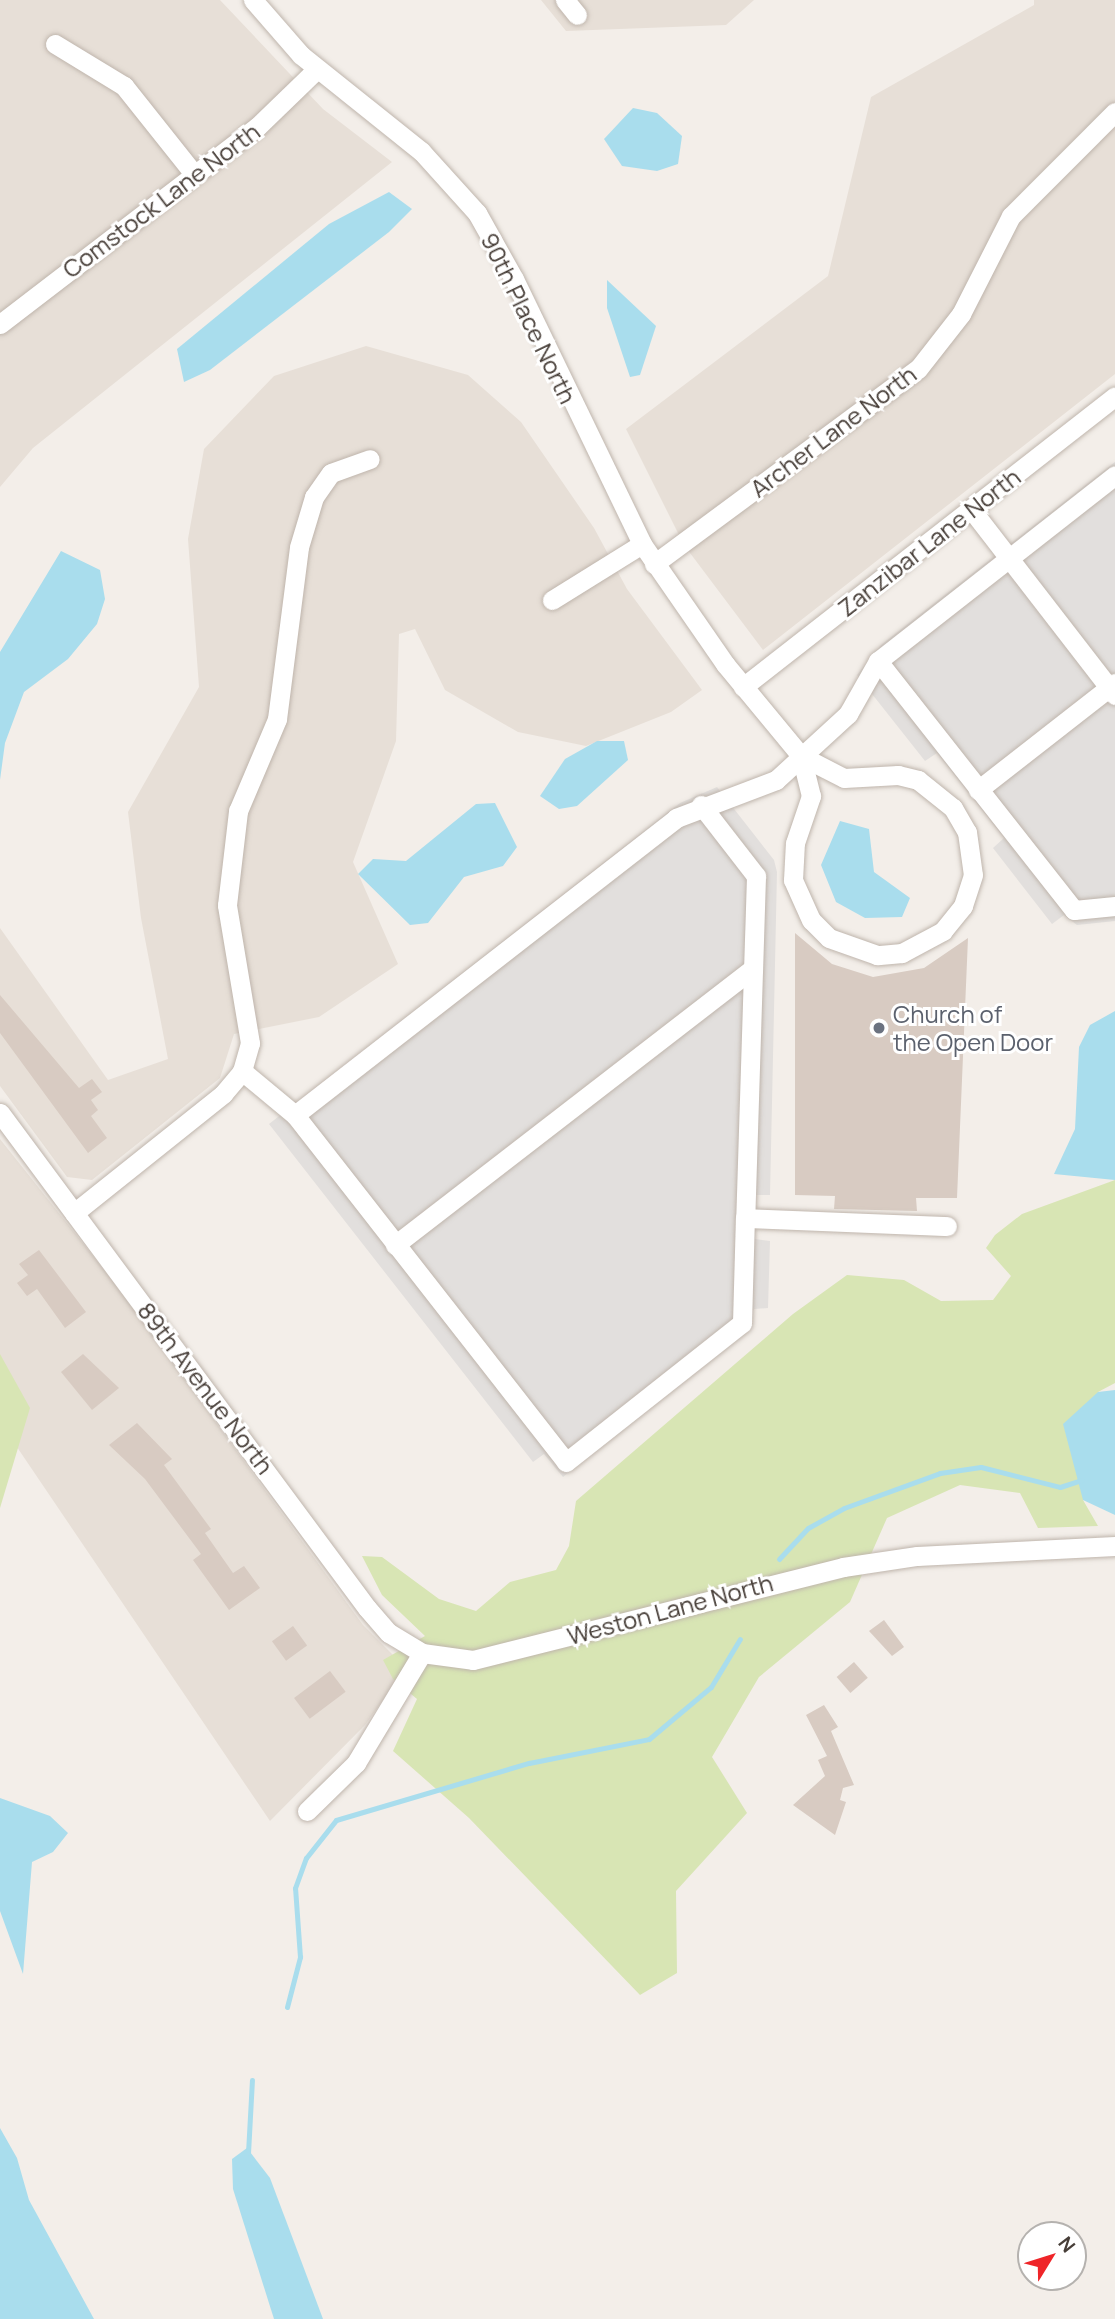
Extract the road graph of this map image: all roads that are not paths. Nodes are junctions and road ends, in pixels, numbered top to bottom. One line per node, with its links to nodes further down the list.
1 (253, 0): 3 (street, 90th Place North)
2 (55, 44): 5 (street)
3 (316, 70): 5 (street, Comstock Lane North); 11 (street, 90th Place North)
4 (1115, 112): 13 (street, Archer Lane North)
5 (194, 174): 6 (street, Comstock Lane North)
6 (0, 324)
7 (1115, 396): 10 (street, Zanzibar Lane North)
8 (370, 459): 23 (street)
9 (1115, 475): 12 (street)
10 (971, 509): 12 (street); 16 (street, Zanzibar Lane North)
11 (642, 544): 13 (street, 90th Place North); 14 (street)
12 (1009, 558): 15 (street); 17 (street)
13 (654, 564): 16 (street, 90th Place North)
14 (552, 600)
15 (878, 661): 18 (street); 19 (street)
16 (743, 687): 18 (street, 90th Place North)
17 (1113, 688): 19 (street)
18 (801, 756): 18 (street); 20 (street)
19 (978, 790): 21 (street)
20 (701, 805): 22 (street); 25 (street)
21 (1115, 906)
22 (750, 971): 27 (street); 29 (street)
23 (242, 1071): 25 (street); 26 (street)
24 (0, 1113): 26 (street, 89th Avenue North)
25 (295, 1115): 29 (street)
26 (74, 1213): 31 (street, 89th Avenue North)
27 (745, 1217): 28 (street); 29 (street)
28 (947, 1226)
29 (395, 1245)
30 (1115, 1546): 31 (street, Weston Lane North)
31 (422, 1653): 32 (street)
32 (307, 1811)

